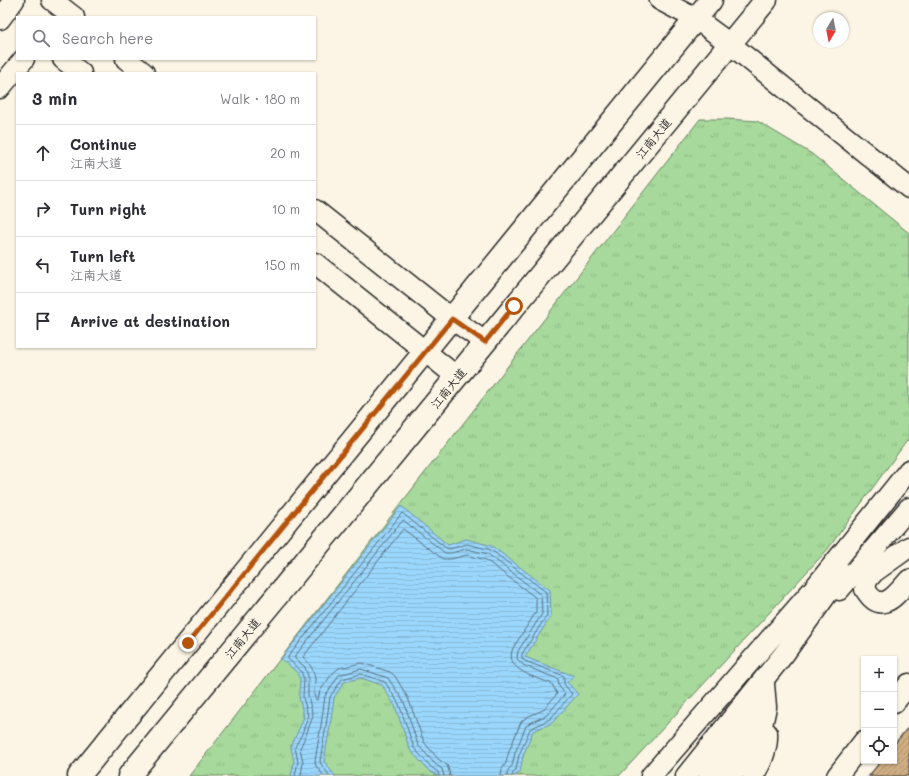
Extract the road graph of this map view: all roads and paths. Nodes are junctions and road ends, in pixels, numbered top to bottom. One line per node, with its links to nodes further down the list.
1 (660, 0): 4 (street)
2 (711, 0): 4 (main road)
3 (766, 0): 5 (main road, 江南大道)
4 (696, 19): 5 (street); 15 (main road)
5 (730, 44): 12 (street); 16 (main road, 江南大道)
6 (23, 60): 11 (street)
7 (64, 60): 9 (street)
8 (127, 60): 10 (street)
9 (80, 72)
10 (143, 72)
11 (0, 88)
12 (909, 188)
13 (316, 211): 15 (street)
14 (316, 264): 17 (street)
15 (452, 319): 16 (street); 17 (main road)
16 (485, 342): 18 (main road, 江南大道)
17 (424, 352): 18 (street); 30 (main road)
18 (456, 377): 31 (main road, 江南大道)
19 (909, 470): 32 (street)
20 (909, 490): 24 (street)
21 (909, 508): 24 (street)
22 (909, 547): 23 (street)
23 (909, 580)
24 (784, 654): 25 (street)
25 (764, 680): 28 (street); 33 (street); 34 (street)
26 (909, 684): 27 (street)
27 (897, 699)
28 (766, 707): 35 (street); 36 (street)
29 (861, 745): 37 (street)
30 (79, 776)
31 (129, 776)
32 (650, 776)
33 (686, 776)
34 (709, 776)
35 (731, 776)
36 (753, 776)
37 (836, 776)

